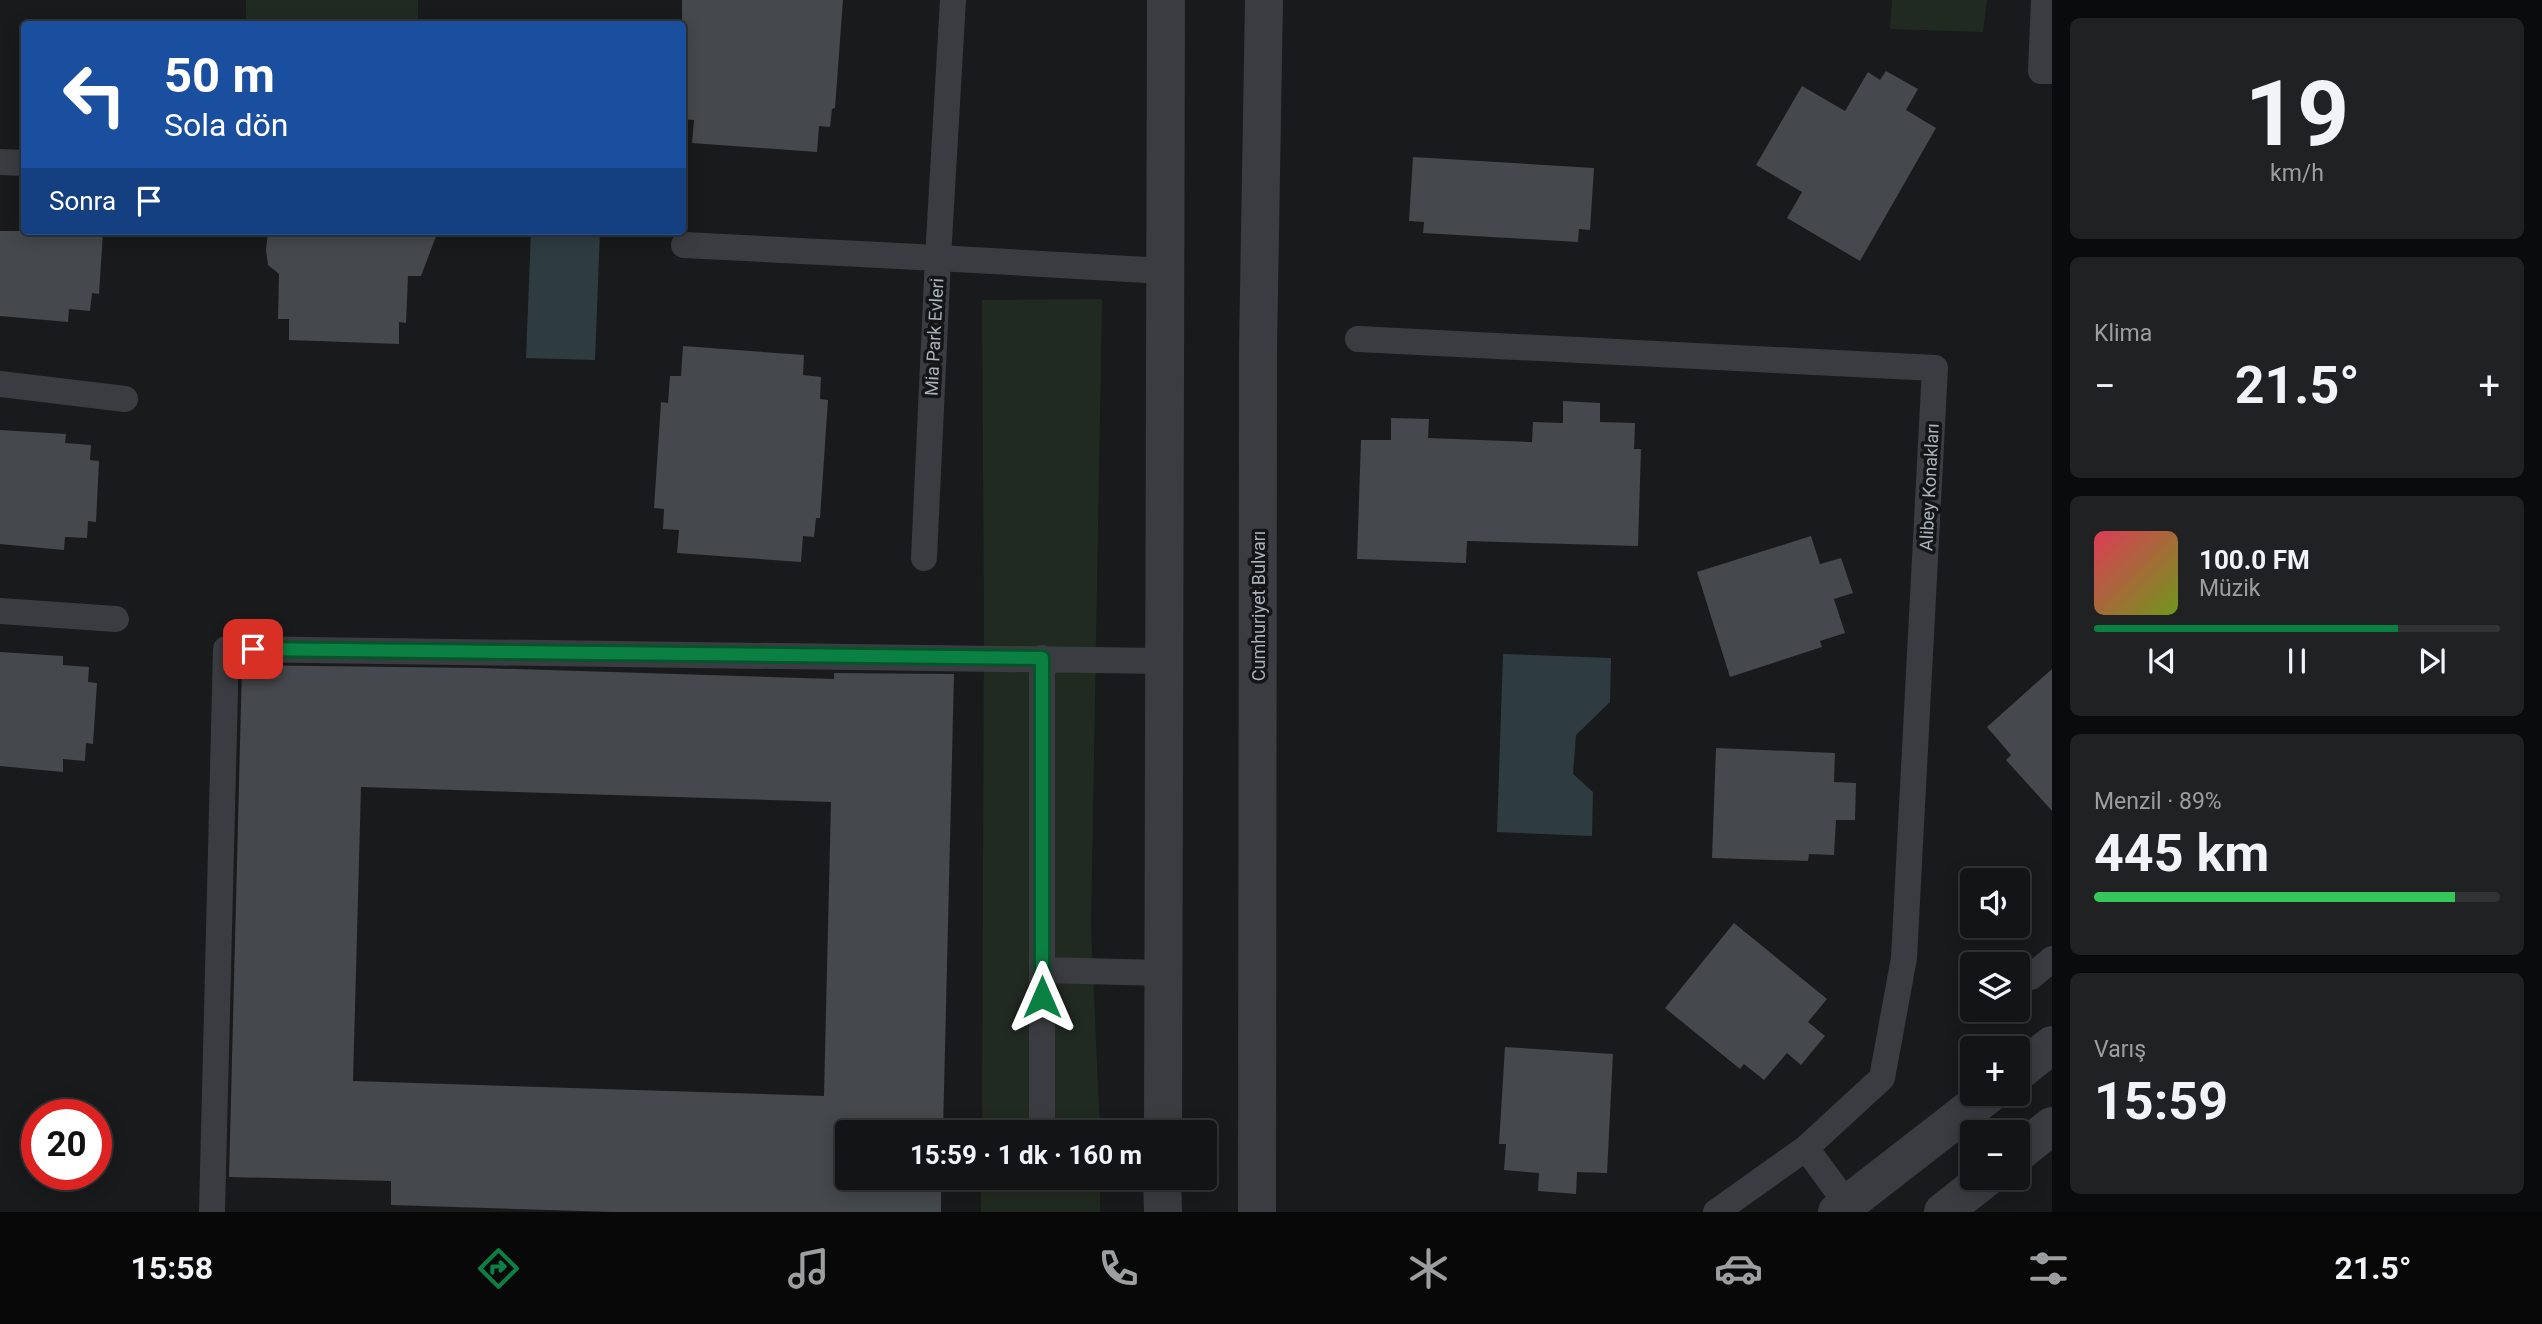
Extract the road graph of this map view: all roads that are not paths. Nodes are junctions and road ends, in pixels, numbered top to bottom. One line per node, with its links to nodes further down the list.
1 (953, 0): 9 (lane)
2 (1166, 0): 10 (street)
3 (1264, 0): 32 (street, Cumhuriyet Bulvarı)
4 (2044, 0): 5 (lane)
5 (2052, 71)
6 (0, 162): 7 (lane)
7 (21, 163)
8 (684, 245): 9 (lane)
9 (937, 258): 10 (lane, Mia Park Evleri); 14 (lane, Mia Park Evleri)
10 (1164, 271): 18 (street)
11 (1358, 339): 30 (lane, Alibey Konakları)
12 (0, 384): 13 (lane)
13 (125, 399)
14 (924, 558)
15 (0, 611): 16 (lane)
16 (116, 619)
17 (1042, 658): 18 (lane); 20 (lane); 34 (lane)
18 (1164, 661): 21 (street)
19 (2052, 959): 22 (lane)
20 (1042, 970): 21 (lane); 26 (lane)
21 (1163, 973): 27 (street)
22 (2031, 976)
23 (2052, 1045): 24 (street)
24 (2030, 1062)
25 (1974, 1106): 33 (street)
26 (1042, 1120)
27 (1163, 1120)
28 (2052, 1126): 29 (street)
29 (2030, 1143)
30 (1806, 1148): 33 (lane); 35 (lane, Alibey Konakları)
31 (1971, 1190): 36 (street)
32 (1259, 1207)
33 (1842, 1208)
34 (212, 1212)
35 (1716, 1212)
36 (1943, 1212)

